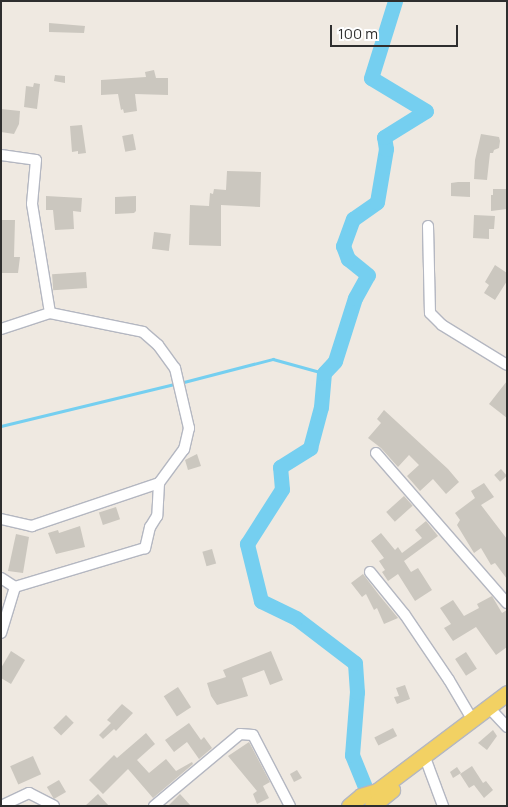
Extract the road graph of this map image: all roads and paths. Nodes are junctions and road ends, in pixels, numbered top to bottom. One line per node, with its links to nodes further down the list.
1 (1, 155): 3 (street)
2 (428, 226): 5 (street)
3 (50, 313): 4 (street); 7 (street)
4 (1, 330)
5 (507, 365)
6 (376, 454): 12 (street)
7 (159, 483): 8 (street); 11 (street)
8 (1, 519)
9 (370, 572): 17 (street)
10 (1, 578): 11 (street)
11 (15, 586): 13 (street)
12 (507, 603)
13 (1, 633)
14 (507, 693): 17 (main road)
15 (507, 703): 16 (main road)
16 (494, 713): 18 (street); 19 (main road)
17 (472, 720): 24 (main road)
18 (507, 727)
19 (427, 763): 25 (main road); 26 (street)
20 (3, 803): 21 (street)
21 (54, 806)
22 (154, 806): 23 (street)
23 (290, 806)
24 (349, 806)
25 (372, 806)
26 (443, 806)

